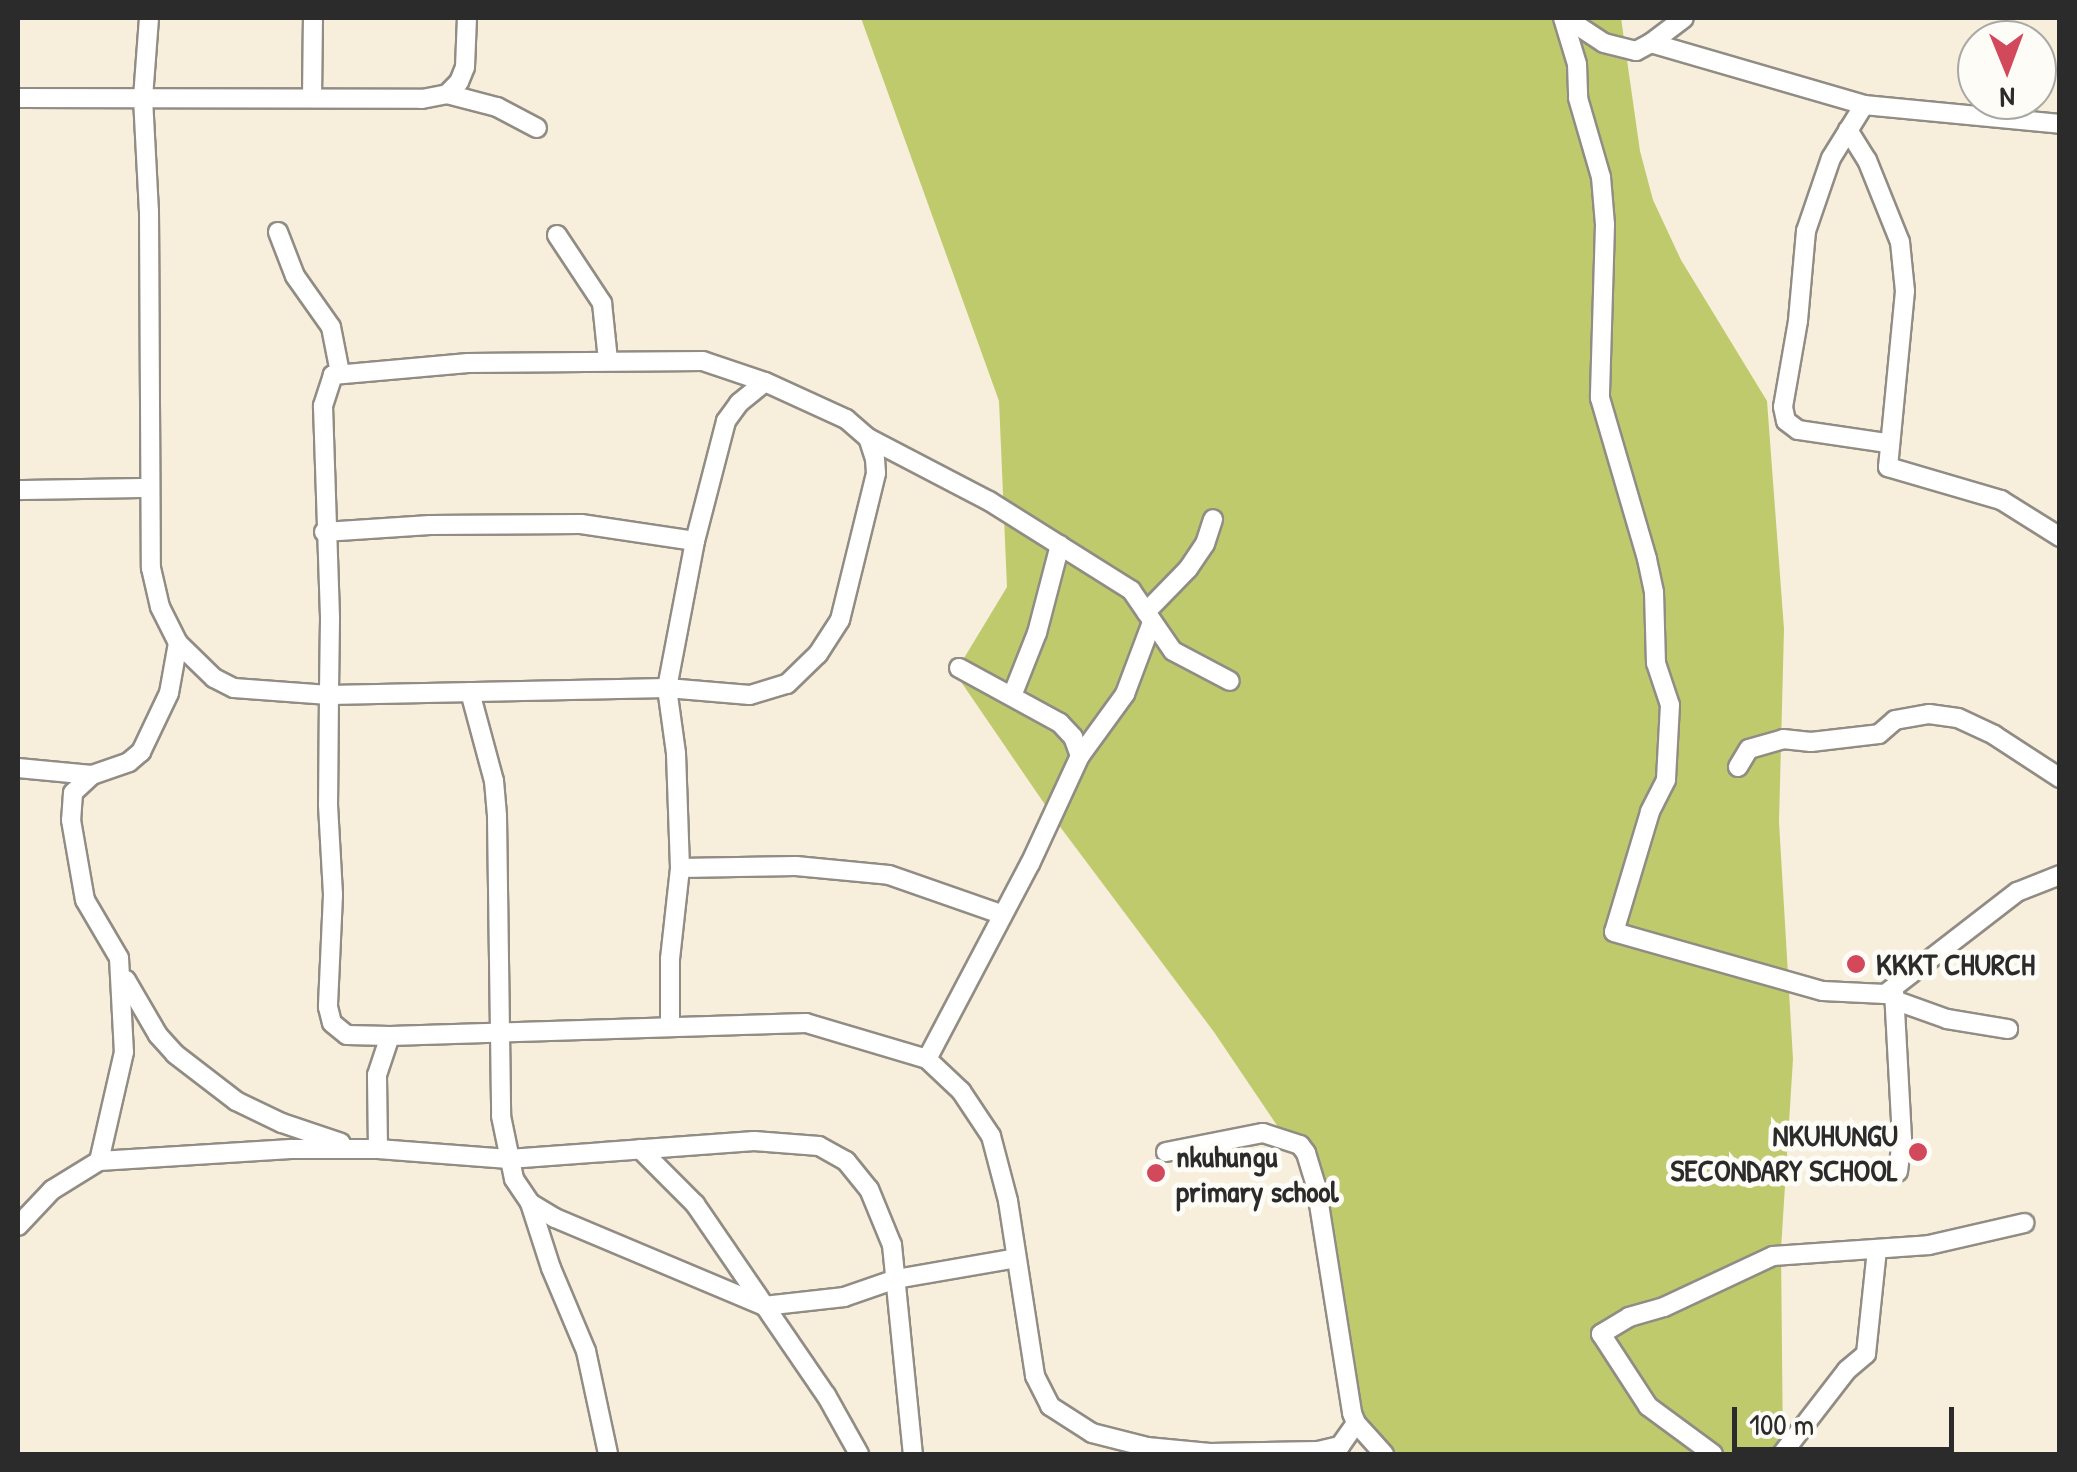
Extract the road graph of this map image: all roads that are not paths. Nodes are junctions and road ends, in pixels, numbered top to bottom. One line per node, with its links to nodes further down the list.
1 (149, 18): 9 (street)
2 (313, 18): 10 (street)
3 (466, 18): 7 (street)
4 (1564, 18): 6 (street); 48 (street)
5 (1684, 18): 6 (street)
6 (1652, 43): 11 (street)
7 (446, 94): 10 (street); 13 (street)
8 (18, 98): 9 (street)
9 (142, 98): 10 (street); 22 (street)
10 (312, 98)
11 (1864, 105): 12 (street); 14 (street)
12 (2060, 124)
13 (537, 128)
14 (1848, 130): 21 (street); 21 (street)
15 (278, 232): 18 (street)
16 (557, 235): 17 (street)
17 (608, 360): 18 (street); 19 (street)
18 (340, 372): 25 (street)
19 (765, 382): 20 (street); 27 (street)
20 (868, 438): 28 (street); 34 (street)
21 (1887, 443): 26 (street)
22 (148, 488): 23 (street); 30 (street)
23 (18, 490)
24 (1213, 520): 29 (street)
25 (324, 532): 27 (street); 37 (street)
26 (2060, 537)
27 (695, 542): 34 (street)
28 (1060, 546): 29 (street); 38 (street)
29 (1149, 617): 33 (street); 39 (street)
30 (178, 643): 32 (street); 36 (street)
31 (960, 668): 38 (street)
32 (202, 670): 36 (street); 37 (street)
33 (1230, 681)
34 (666, 688): 35 (street); 44 (street)
35 (470, 692): 37 (street); 51 (street)
36 (169, 693): 42 (street)
37 (329, 695): 52 (street)
38 (1012, 696): 39 (street)
39 (1080, 756): 46 (street)
40 (1738, 767): 43 (street)
41 (18, 768): 42 (street)
42 (92, 775): 47 (street)
43 (2060, 778)
44 (680, 868): 46 (street); 49 (street)
45 (2060, 875): 48 (street)
46 (1001, 914): 53 (street)
47 (123, 976): 55 (street); 58 (street)
48 (1894, 996): 50 (street); 59 (street)
49 (670, 1026): 51 (street); 53 (street)
50 (2008, 1028)
51 (501, 1031): 52 (street); 57 (street)
52 (390, 1036): 55 (street)
53 (927, 1060): 64 (street)
54 (640, 1149): 57 (street); 65 (street); 66 (street)
55 (369, 1150): 57 (street); 58 (street)
56 (1166, 1152): 67 (street)
57 (509, 1159): 60 (street)
58 (99, 1161): 62 (street)
59 (1898, 1172)
60 (530, 1202): 66 (street); 68 (street)
61 (2024, 1223): 63 (street)
62 (18, 1226)
63 (1878, 1250): 72 (street); 73 (street)
64 (1016, 1258): 65 (street); 67 (street)
65 (896, 1279): 66 (street); 70 (street)
66 (764, 1306): 69 (street)
67 (1356, 1423): 71 (street)
68 (608, 1454)
69 (859, 1454)
70 (913, 1454)
71 (1384, 1454)
72 (1713, 1454)
73 (1782, 1454)

